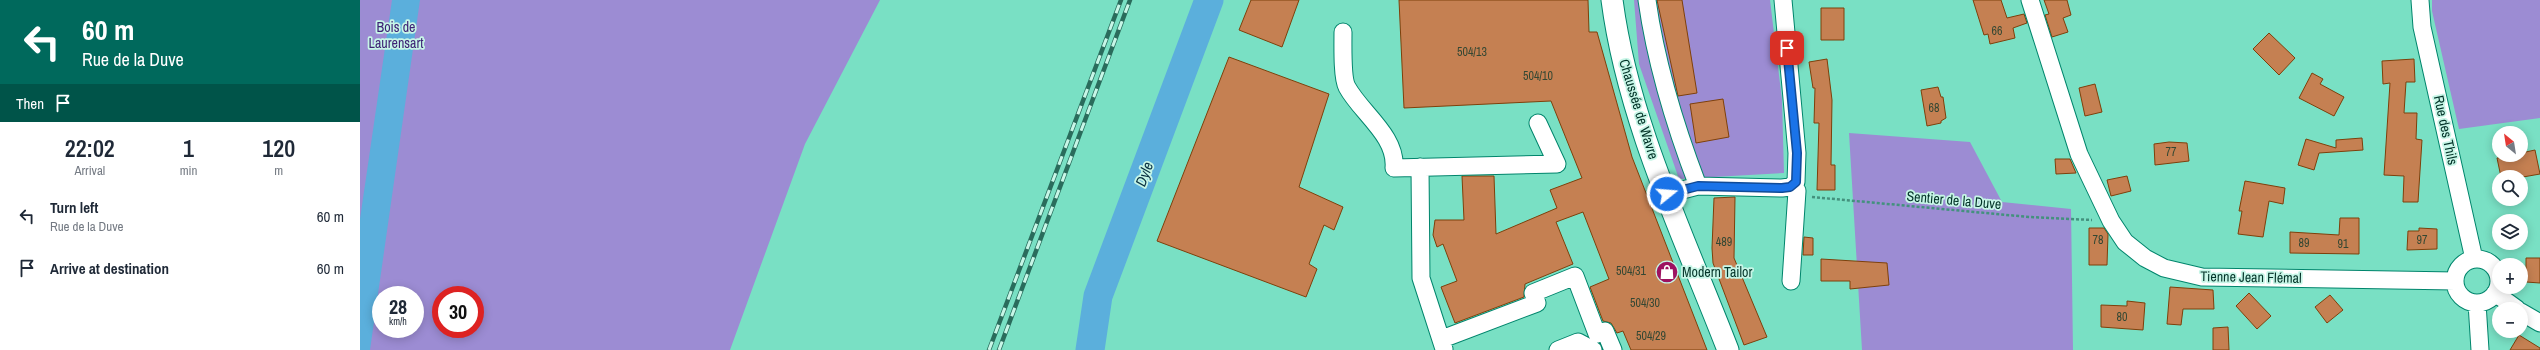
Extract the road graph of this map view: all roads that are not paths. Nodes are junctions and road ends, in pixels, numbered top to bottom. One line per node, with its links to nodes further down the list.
1 (1612, 0): 11 (main road, Chaussée de Wavre)
2 (1647, 0): 9 (street)
3 (1783, 0): 10 (street)
4 (2030, 0): 15 (street, Tienne Jean Flémal)
5 (2420, 0): 12 (street, Rue des Thils)
6 (1342, 32): 8 (street)
7 (1538, 123): 8 (street)
8 (1420, 167): 22 (street)
9 (1698, 186): 10 (street); 11 (street)
10 (1794, 189): 14 (street)
11 (1667, 194): 26 (main road, Chaussée de Wavre)
12 (2474, 259): 13 (street); 15 (street)
13 (2492, 266)
14 (1791, 281)
15 (2455, 281): 19 (street)
16 (2494, 294): 19 (street)
17 (2496, 294): 18 (street)
18 (2507, 302)
19 (2477, 303): 27 (street)
20 (2528, 316): 21 (street)
21 (2540, 323)
22 (1444, 345): 25 (street)
23 (1558, 350): 24 (street)
24 (1592, 350)
25 (1613, 350)
26 (1728, 350)
27 (2480, 350)

